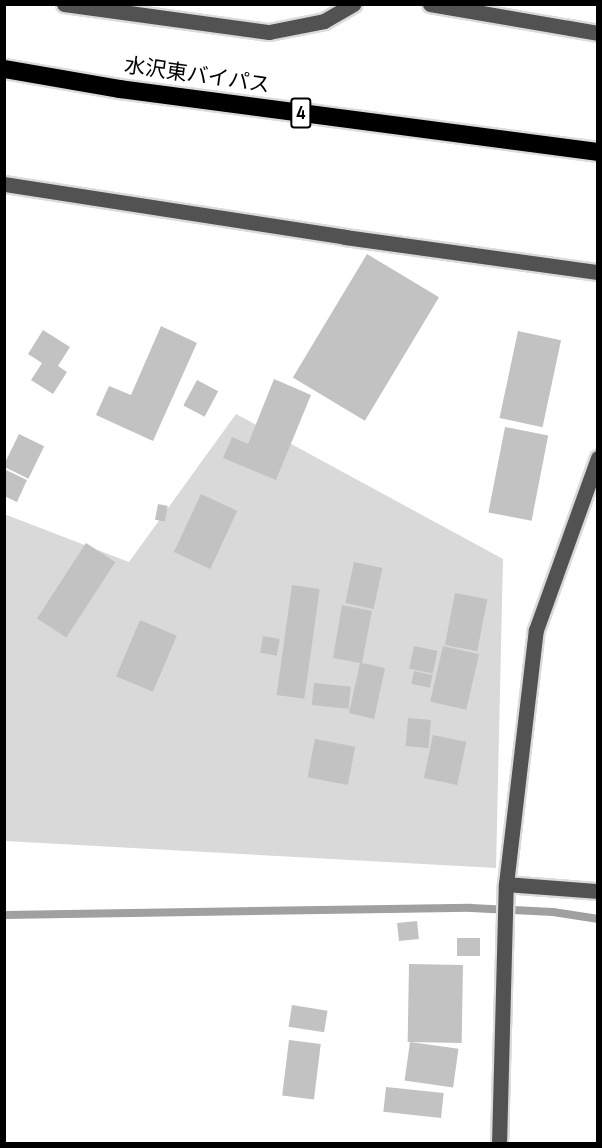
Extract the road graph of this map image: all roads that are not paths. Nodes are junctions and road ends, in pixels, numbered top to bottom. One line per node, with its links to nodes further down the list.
1 (64, 4): 2 (street)
2 (353, 4)
3 (430, 4): 4 (street)
4 (475, 8): 5 (street)
5 (597, 33)
6 (4, 69): 7 (highway, 水沢東バイパス / 4)
7 (597, 152)
8 (4, 184): 9 (street)
9 (597, 272)
10 (597, 458): 11 (street)
11 (506, 884): 12 (street); 13 (street)
12 (597, 891)
13 (499, 1143)

